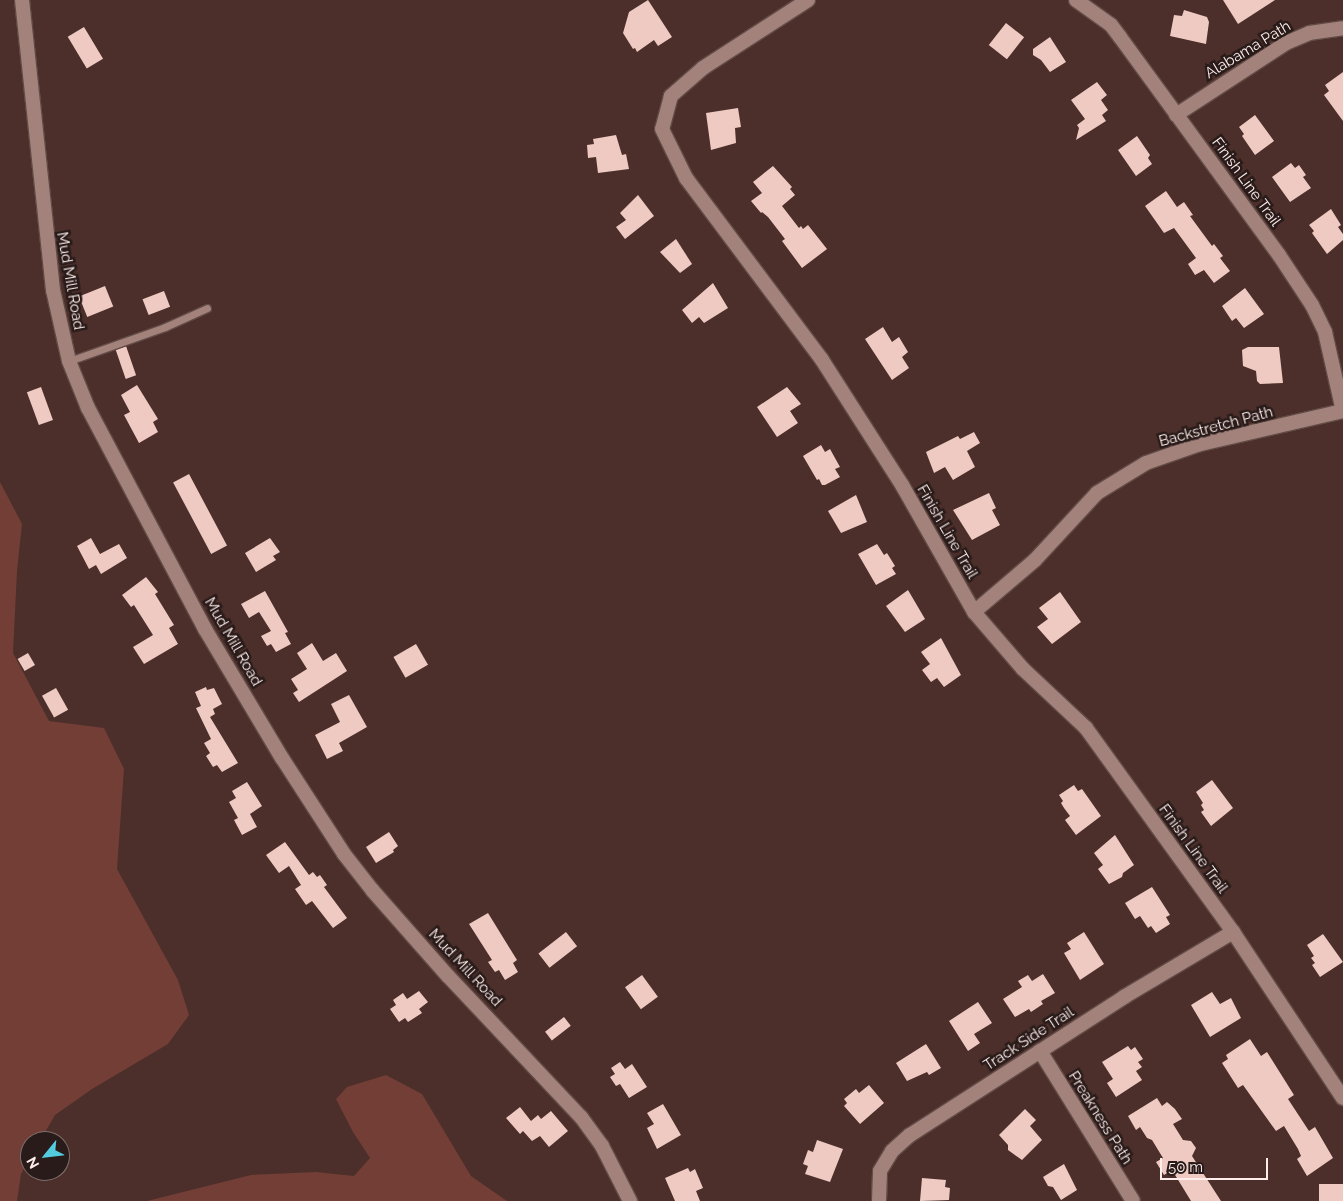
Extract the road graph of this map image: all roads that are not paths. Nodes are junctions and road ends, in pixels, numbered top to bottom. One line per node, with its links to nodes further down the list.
1 (22, 0): 7 (street, Mud Mill Road)
2 (808, 0): 9 (street, Finish Line Trail)
3 (1076, 0): 5 (street, Finish Line Trail)
4 (1343, 28): 5 (street, Alabama Path)
5 (1176, 115): 8 (street, Finish Line Trail)
6 (208, 308): 7 (lane)
7 (69, 361): 13 (street, Mud Mill Road)
8 (1343, 411): 9 (street, Backstretch Path)
9 (974, 612): 10 (street, Finish Line Trail)
10 (1233, 932): 11 (street, Track Side Trail); 12 (street, Finish Line Trail)
11 (1040, 1051): 14 (street, Track Side Trail); 15 (street, Preakness Path)
12 (1343, 1098)
13 (630, 1201)
14 (879, 1201)
15 (1133, 1201)

